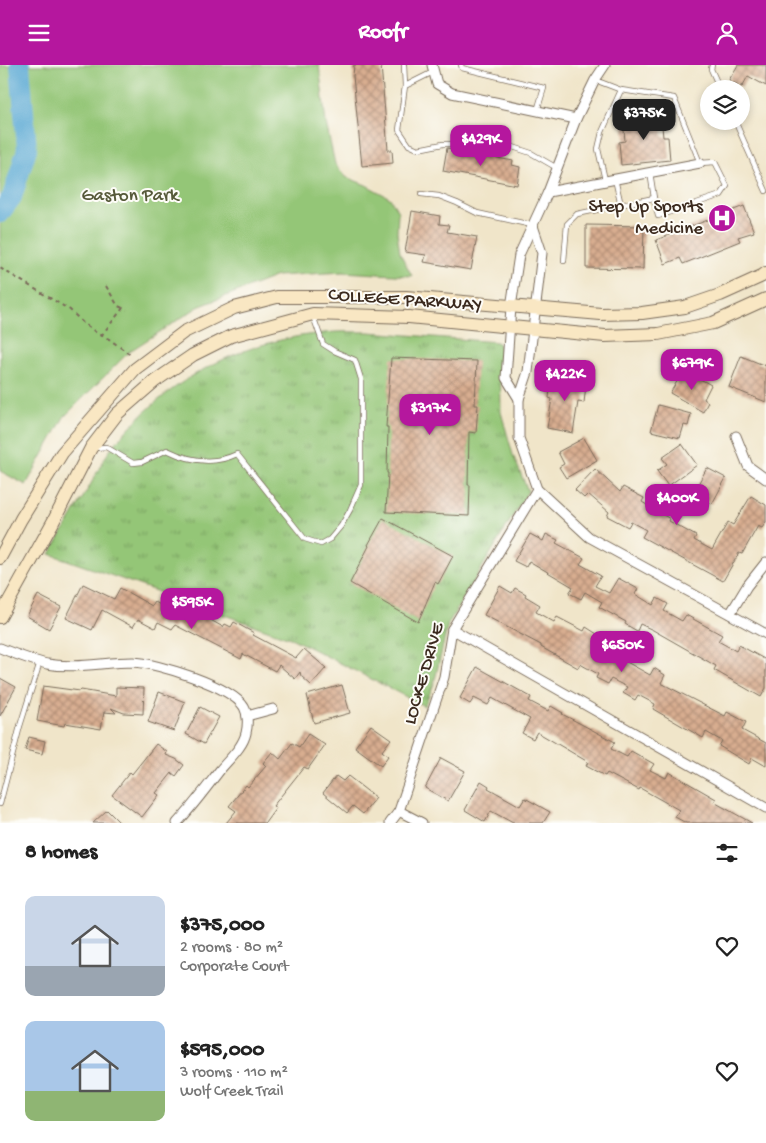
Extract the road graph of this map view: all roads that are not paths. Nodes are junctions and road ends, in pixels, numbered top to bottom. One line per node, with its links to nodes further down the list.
1 (404, 65): 8 (lane)
2 (461, 65): 10 (lane)
3 (605, 65): 6 (street)
4 (712, 65): 7 (lane)
5 (433, 68): 8 (lane); 10 (street)
6 (595, 80): 9 (lane); 11 (street)
7 (716, 80)
8 (405, 86): 14 (lane)
9 (621, 90): 13 (lane); 16 (lane)
10 (537, 111): 11 (street)
11 (576, 119): 14 (street)
12 (739, 130): 17 (lane)
13 (700, 163): 15 (street); 20 (lane)
14 (557, 168): 18 (street)
15 (650, 172): 16 (street); 20 (lane)
16 (610, 180): 18 (street); 21 (lane)
17 (766, 191)
18 (548, 192): 22 (street)
19 (421, 194): 22 (lane)
20 (654, 198): 21 (lane)
21 (621, 205): 23 (lane)
22 (533, 226): 27 (street); 28 (street)
23 (564, 261)
24 (766, 273): 28 (main road, COLLEGE PARKWAY)
25 (310, 297): 27 (main road, COLLEGE PARKWAY); 29 (main road); 34 (main road, COLLEGE PARKWAY)
26 (766, 299): 31 (main road, COLLEGE PARKWAY)
27 (511, 307): 28 (main road, COLLEGE PARKWAY); 30 (street)
28 (536, 309): 31 (street)
29 (313, 314): 30 (main road, COLLEGE PARKWAY); 35 (main road, COLLEGE PARKWAY); 35 (lane)
30 (510, 328): 31 (main road, COLLEGE PARKWAY); 32 (street)
31 (534, 330): 32 (street)
32 (519, 399): 37 (street)
33 (736, 435): 36 (street)
34 (73, 439): 35 (main road); 38 (main road, COLLEGE PARKWAY)
35 (91, 448): 41 (main road, COLLEGE PARKWAY)
36 (766, 479)
37 (538, 489): 40 (street); 42 (street, LOCKE DRIVE)
38 (0, 558)
39 (766, 561): 40 (street)
40 (730, 614): 43 (street)
41 (0, 617)
42 (452, 629): 49 (street); 50 (street, LOCKE DRIVE)
43 (766, 634)
44 (0, 647): 45 (street)
45 (40, 662): 47 (street); 48 (lane)
46 (273, 709): 47 (street)
47 (247, 716): 51 (street)
48 (0, 804)
49 (766, 808)
50 (399, 811): 52 (street, LOCKE DRIVE); 53 (street)
51 (177, 823)
52 (390, 823)
53 (422, 823)

